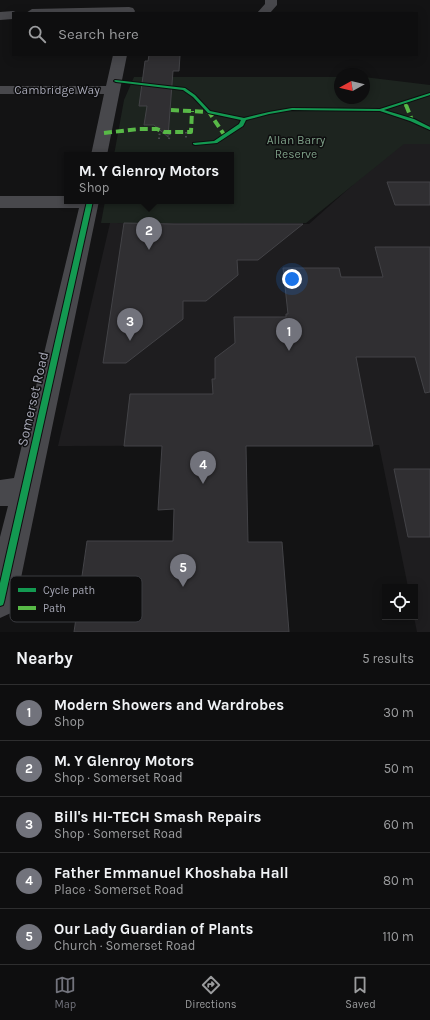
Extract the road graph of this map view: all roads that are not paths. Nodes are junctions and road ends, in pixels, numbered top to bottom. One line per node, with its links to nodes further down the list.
1 (271, 0): 4 (street)
2 (130, 8): 3 (street)
3 (52, 12)
4 (264, 12)
5 (12, 15): 6 (street)
6 (0, 16)
7 (120, 56): 9 (street)
8 (0, 90): 9 (street, Cambridge Way)
9 (114, 90): 10 (street)
10 (100, 152)
11 (0, 202): 12 (street)
12 (64, 202)
13 (89, 204): 14 (street, Somerset Road)
14 (12, 492): 15 (street, Somerset Road)
15 (0, 602)

